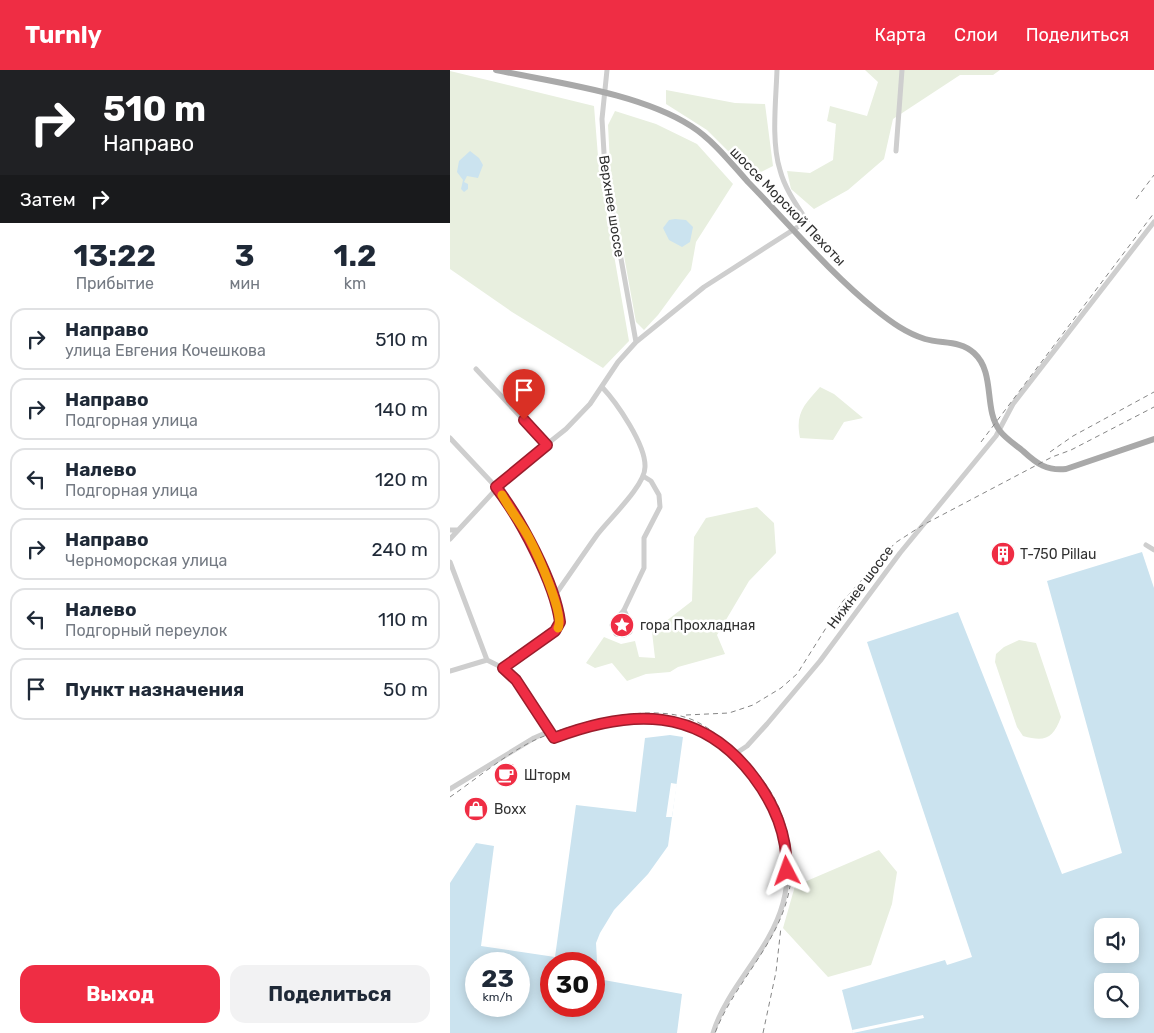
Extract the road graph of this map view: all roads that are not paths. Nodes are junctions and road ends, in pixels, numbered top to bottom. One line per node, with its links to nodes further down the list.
1 (496, 70): 5 (main road, шоссе Морской Пехоты)
2 (607, 70): 5 (street, Верхнее шоссе)
3 (776, 70): 8 (street)
4 (902, 70): 6 (street)
5 (605, 94): 8 (main road, шоссе Морской Пехоты); 9 (street, Верхнее шоссе)
6 (896, 151)
7 (1154, 222): 12 (street, Нижнее шоссе)
8 (794, 230): 9 (street); 12 (main road, шоссе Морской Пехоты)
9 (636, 342): 11 (street)
10 (476, 370): 15 (street)
11 (602, 387): 15 (street); 16 (street)
12 (1000, 431): 14 (main road); 30 (street, Нижнее шоссе)
13 (450, 438): 17 (street)
14 (1154, 439)
15 (547, 445): 17 (street)
16 (643, 476): 24 (street); 25 (street)
17 (496, 487): 19 (street); 24 (street)
18 (450, 530): 19 (street)
19 (458, 530): 20 (street)
20 (450, 539)
21 (1146, 545): 22 (street)
22 (1154, 550)
23 (450, 562): 26 (street)
24 (553, 598): 27 (street)
25 (624, 610): 25 (street)
26 (487, 660): 27 (street); 28 (street)
27 (503, 668): 29 (street)
28 (450, 671)
29 (550, 731): 30 (street); 31 (street)
30 (735, 754): 32 (street)
31 (450, 789)
32 (713, 1033)

